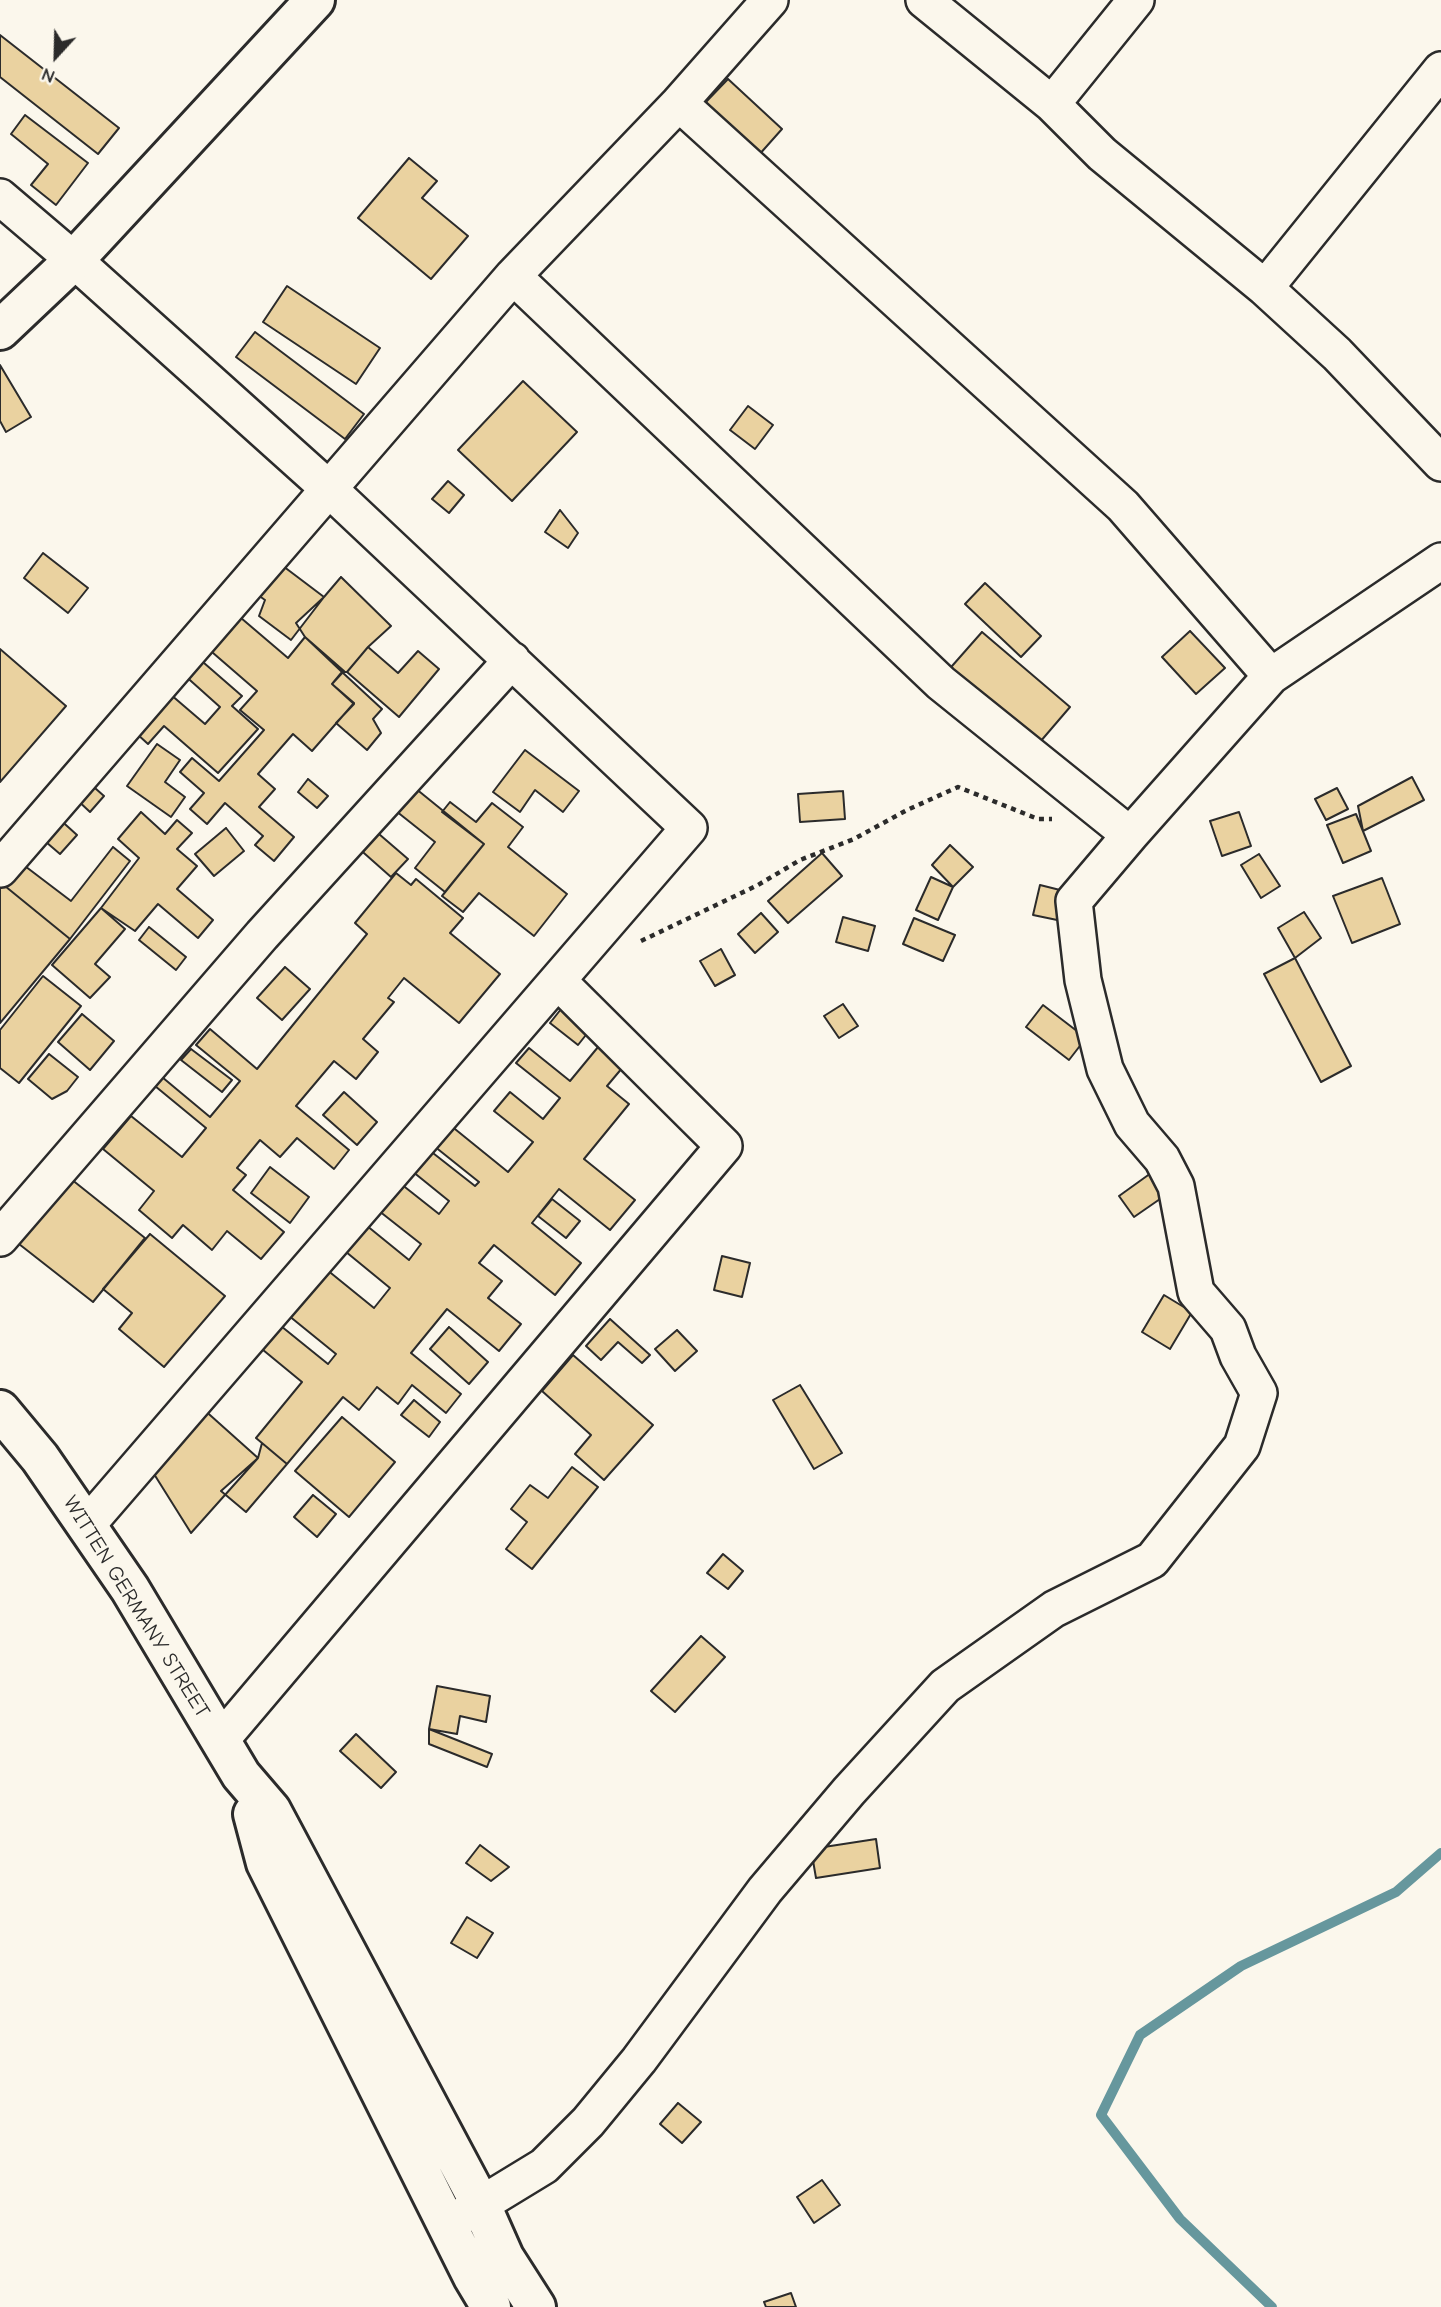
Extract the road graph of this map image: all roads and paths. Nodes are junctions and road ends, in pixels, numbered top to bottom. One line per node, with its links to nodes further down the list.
1 (315, 0): 9 (street)
2 (769, 0): 6 (street)
3 (924, 0): 7 (street)
4 (1136, 0): 7 (street)
5 (1441, 71): 11 (street)
6 (679, 103): 10 (street); 17 (street)
7 (1052, 104): 11 (street)
8 (0, 197): 9 (street)
9 (74, 260): 12 (street); 14 (street)
10 (513, 276): 14 (street); 18 (street)
11 (1265, 288): 13 (street)
12 (0, 330)
13 (1441, 463)
14 (329, 489): 16 (street); 19 (street)
15 (1441, 561): 17 (street)
16 (512, 660): 21 (street); 22 (street)
17 (1271, 676): 18 (street)
18 (1119, 827): 20 (path); 27 (street)
19 (0, 869)
20 (633, 945)
21 (558, 981): 24 (street); 25 (street)
22 (0, 1238)
23 (0, 1410): 24 (street, WITTEN GERMANY STREET)
24 (87, 1525): 25 (street, WITTEN GERMANY STREET)
25 (220, 1741): 26 (street, WITTEN GERMANY STREET)
26 (241, 1775): 27 (street); 28 (street)
27 (481, 2205): 28 (street); 30 (street)
28 (448, 2224): 29 (street)
29 (491, 2307)
30 (536, 2307)

